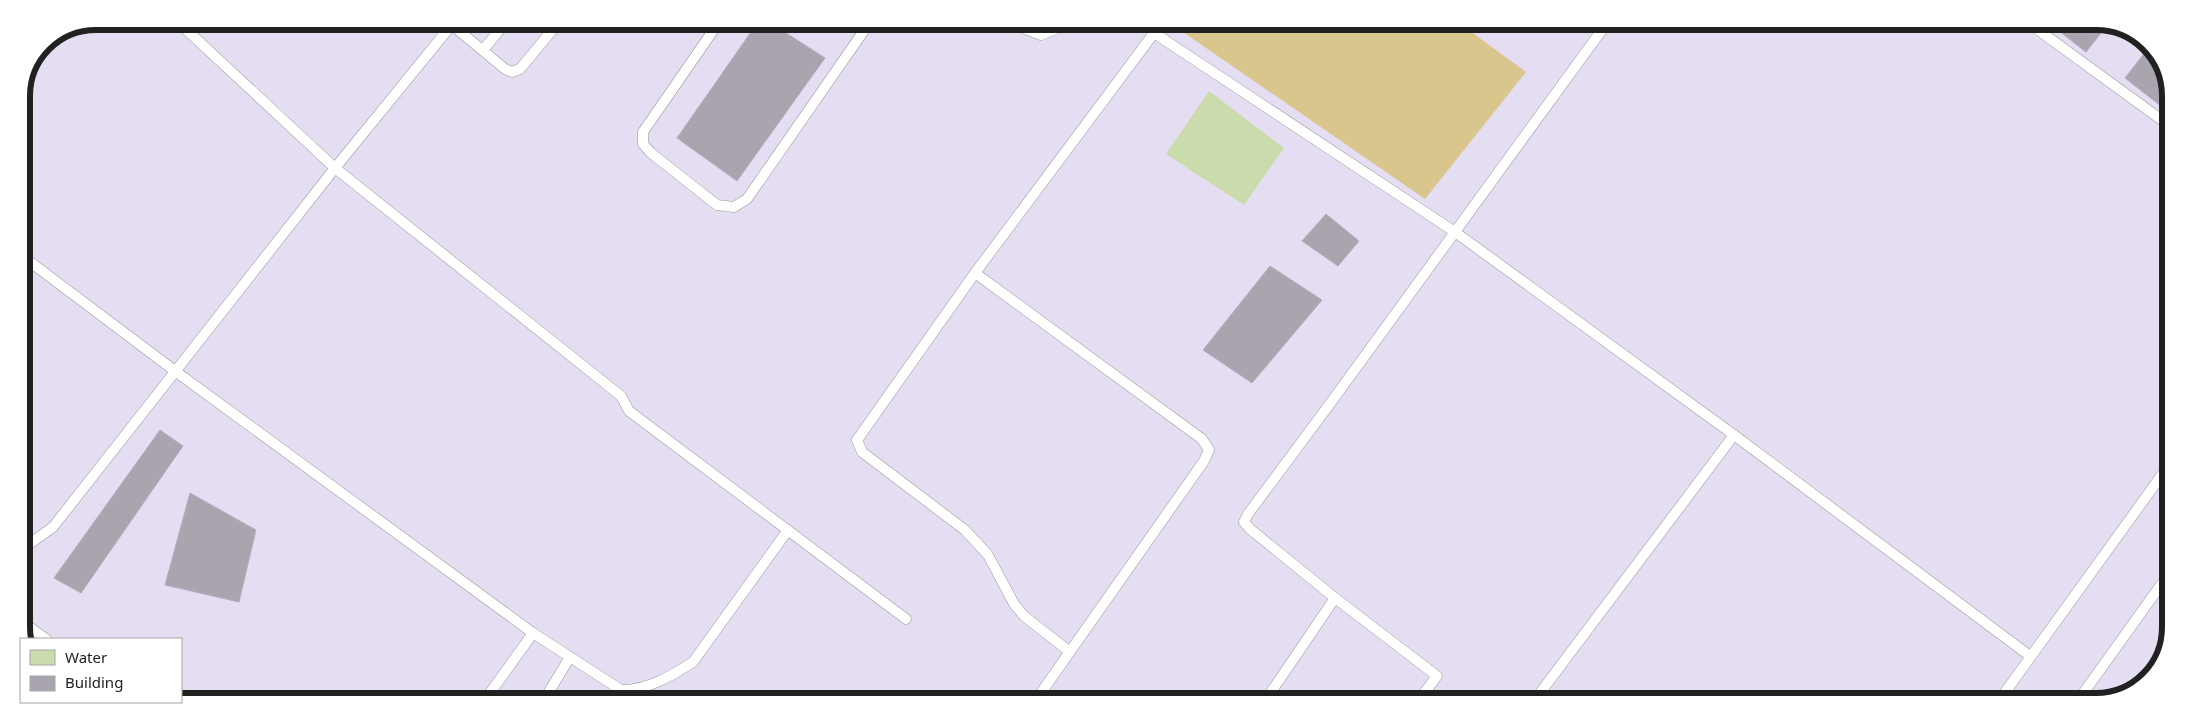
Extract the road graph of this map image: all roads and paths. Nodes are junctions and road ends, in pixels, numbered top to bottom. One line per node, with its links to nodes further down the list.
1 (187, 30): 16 (lane)
2 (447, 30): 16 (lane)
3 (461, 30): 14 (lane)
4 (499, 30): 14 (lane)
5 (552, 30): 14 (lane)
6 (714, 30): 7 (lane)
7 (864, 30)
8 (1028, 30): 9 (lane)
9 (1053, 30)
10 (1157, 30): 13 (lane)
11 (1601, 30): 17 (lane)
12 (2038, 30): 15 (lane)
13 (1154, 34): 17 (lane); 21 (lane)
14 (483, 50)
15 (2162, 120)
16 (335, 168): 22 (lane); 25 (lane)
17 (1455, 232): 23 (lane); 28 (lane)
18 (30, 262): 19 (lane)
19 (33, 264): 20 (lane); 22 (lane)
20 (30, 268)
21 (975, 273): 33 (lane); 33 (lane)
22 (175, 371): 26 (lane); 31 (lane)
23 (1734, 435): 34 (lane); 43 (lane)
24 (2162, 475): 34 (lane)
25 (788, 530): 29 (lane); 36 (lane)
26 (30, 544)
27 (2162, 583): 45 (lane)
28 (1335, 598): 41 (lane); 42 (lane)
29 (906, 619)
30 (30, 627): 32 (lane)
31 (533, 633): 35 (lane); 37 (lane)
32 (45, 638)
33 (1070, 652): 40 (lane)
34 (2030, 656): 44 (lane)
35 (570, 657): 36 (lane); 38 (lane)
36 (634, 691): 39 (lane)
37 (490, 693)
38 (548, 693)
39 (636, 693)
40 (1041, 693)
41 (1270, 693)
42 (1424, 693)
43 (1540, 693)
44 (2004, 693)
45 (2083, 693)

